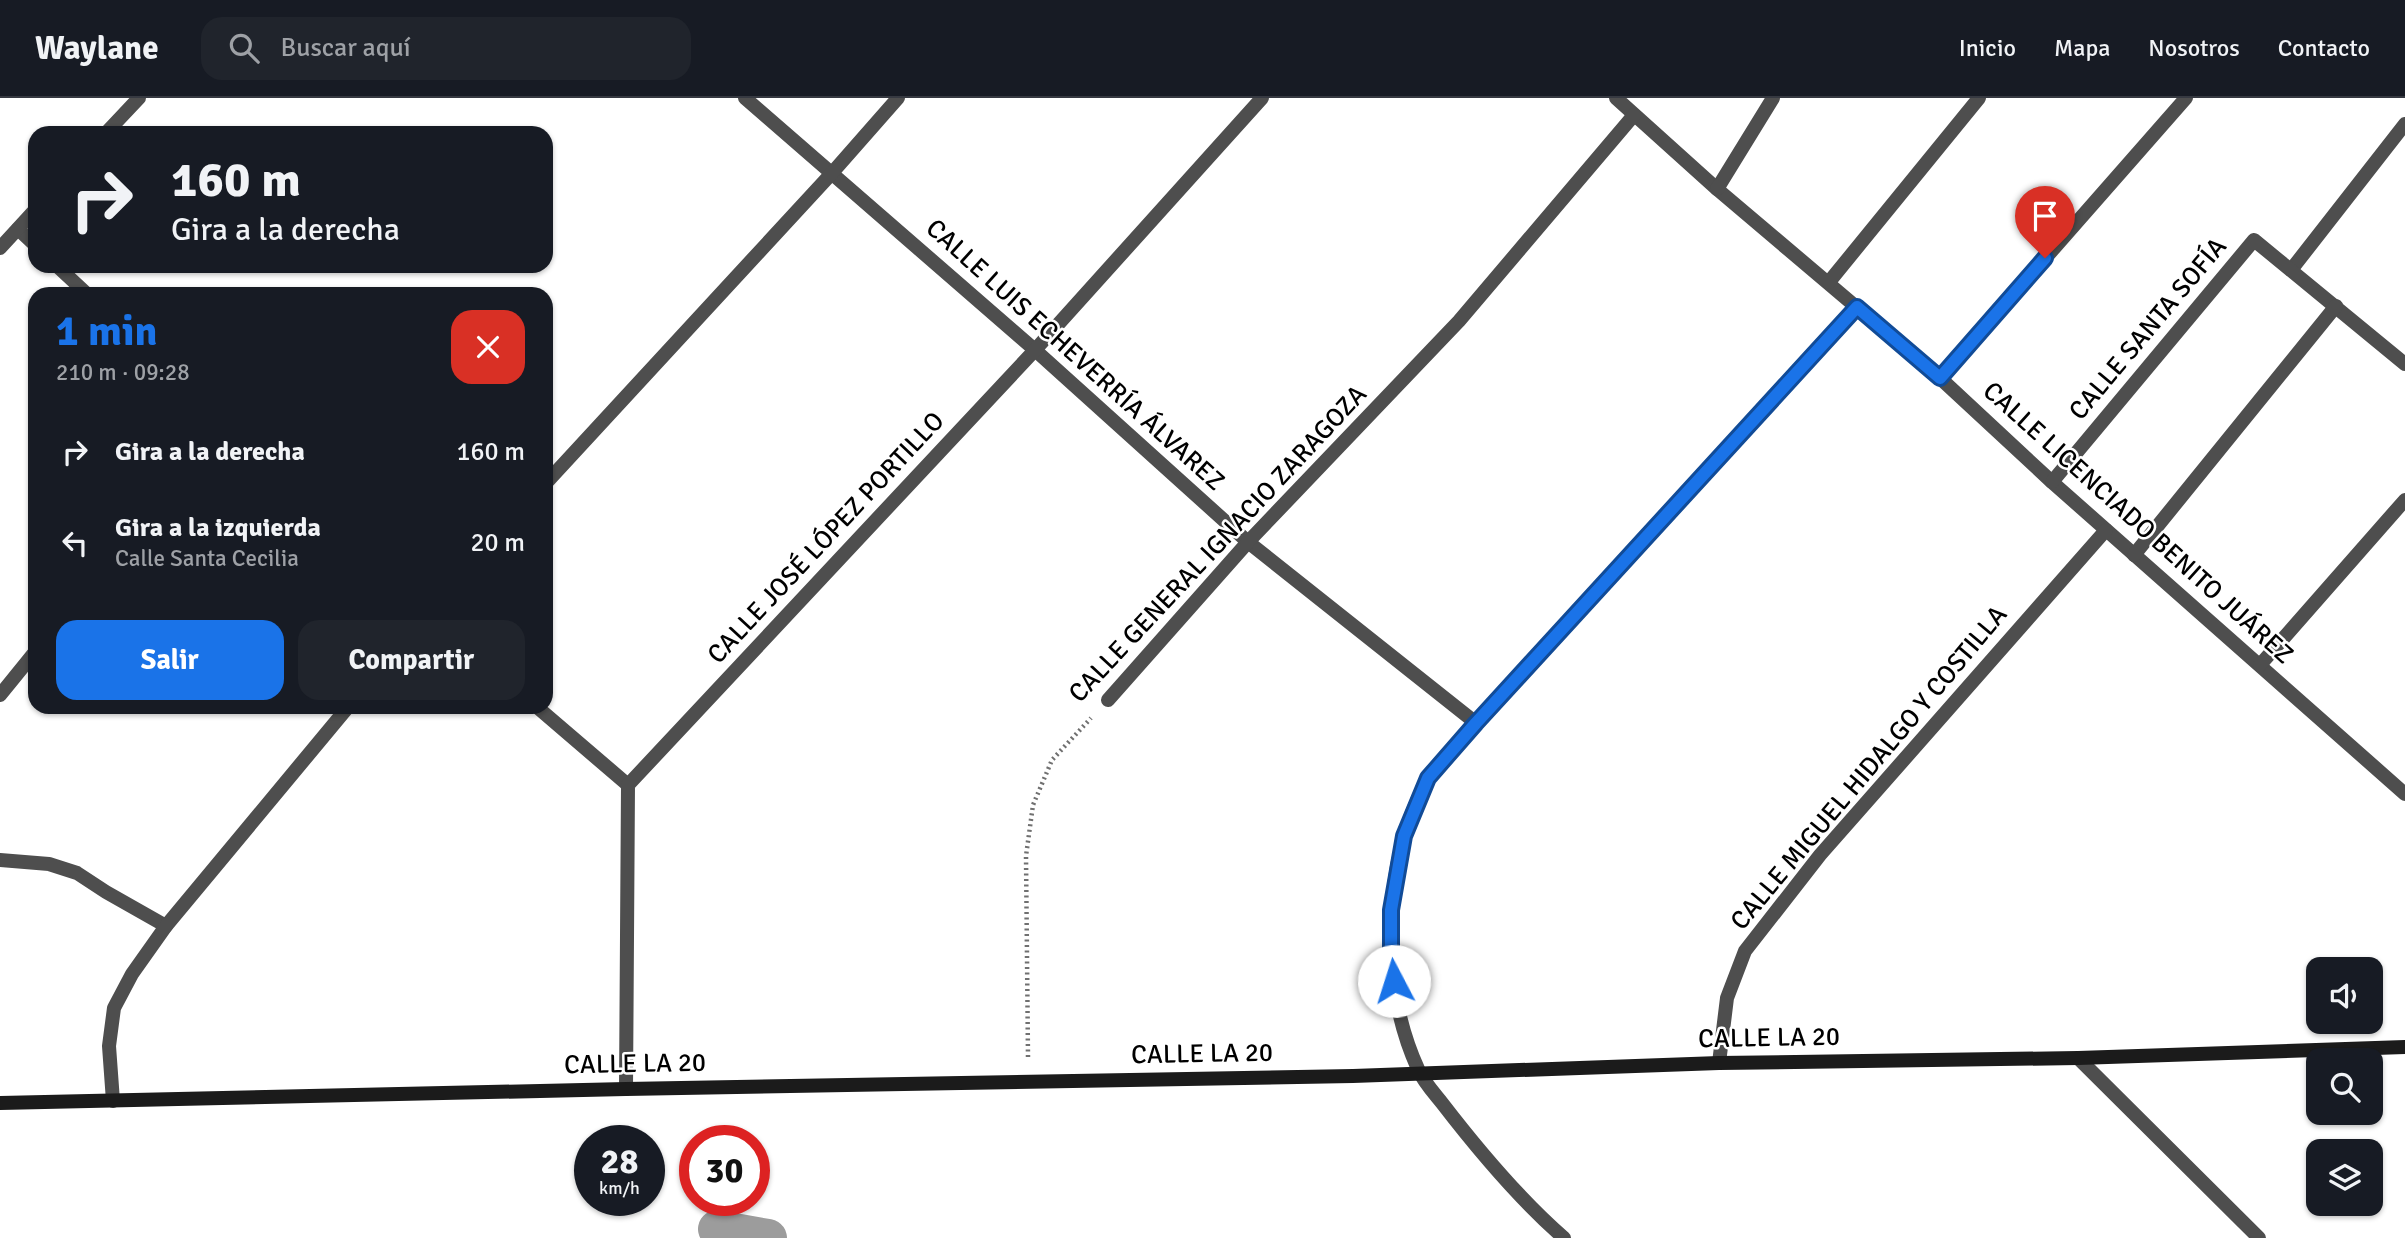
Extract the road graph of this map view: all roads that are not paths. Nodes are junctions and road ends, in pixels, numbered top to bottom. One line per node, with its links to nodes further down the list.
1 (139, 98): 11 (street)
2 (745, 98): 12 (street, CALLE LUIS ECHEVERRÍA ÁLVAREZ)
3 (898, 98): 12 (street)
4 (1262, 98): 24 (street, CALLE JOSÉ LÓPEZ PORTILLO)
5 (1616, 98): 9 (street, CALLE LICENCIADO BENITO JUÁREZ)
6 (1773, 98): 13 (street)
7 (1979, 98): 20 (street)
8 (2186, 98): 26 (street)
9 (1634, 115): 13 (street, CALLE LICENCIADO BENITO JUÁREZ); 31 (street, CALLE GENERAL IGNACIO ZARAGOZA)
10 (2405, 124): 18 (street)
11 (113, 126)
12 (832, 173): 24 (street, CALLE LUIS ECHEVERRÍA ÁLVAREZ); 27 (street)
13 (1717, 189): 20 (street, CALLE LICENCIADO BENITO JUÁREZ)
14 (28, 218): 15 (street)
15 (18, 229): 16 (street); 17 (street)
16 (28, 238)
17 (0, 248)
18 (2291, 270): 22 (street); 28 (street, CALLE SANTA SOFÍA)
19 (64, 273): 21 (street)
20 (1829, 282): 23 (street, CALLE LICENCIADO BENITO JUÁREZ)
21 (80, 287)
22 (2336, 306): 25 (street); 32 (street)
23 (1857, 307): 26 (street, CALLE LICENCIADO BENITO JUÁREZ); 39 (street)
24 (1035, 350): 31 (street, CALLE LUIS ECHEVERRÍA ÁLVAREZ); 40 (street, CALLE JOSÉ LÓPEZ PORTILLO)
25 (2405, 363)
26 (1940, 378): 28 (street, CALLE LICENCIADO BENITO JUÁREZ)
27 (553, 475)
28 (2052, 482): 30 (street, CALLE LICENCIADO BENITO JUÁREZ)
29 (2405, 500): 34 (street)
30 (2106, 530): 32 (street, CALLE LICENCIADO BENITO JUÁREZ); 46 (street, CALLE MIGUEL HIDALGO Y COSTILLA)
31 (1248, 542): 36 (street, CALLE GENERAL IGNACIO ZARAGOZA); 39 (street, CALLE LUIS ECHEVERRÍA ÁLVAREZ)
32 (2134, 555): 34 (street, CALLE LICENCIADO BENITO JUÁREZ)
33 (28, 661): 35 (street)
34 (2260, 665): 41 (street, CALLE LICENCIADO BENITO JUÁREZ)
35 (0, 695)
36 (1108, 700)
37 (342, 714): 43 (street)
38 (545, 714): 40 (street)
39 (1476, 723): 47 (street)
40 (628, 785): 48 (street)
41 (2405, 793)
42 (0, 860): 43 (street)
43 (166, 926): 49 (street)
44 (2405, 1047): 45 (street, CALLE LA 20)
45 (2078, 1058): 46 (street, CALLE LA 20); 52 (street)
46 (1719, 1063): 47 (street, CALLE LA 20)
47 (1419, 1072): 48 (street, CALLE LA 20); 51 (street)
48 (626, 1088): 49 (street, CALLE LA 20)
49 (113, 1101): 50 (street, CALLE LA 20)
50 (0, 1103)
51 (1564, 1238)
52 (2259, 1238)

